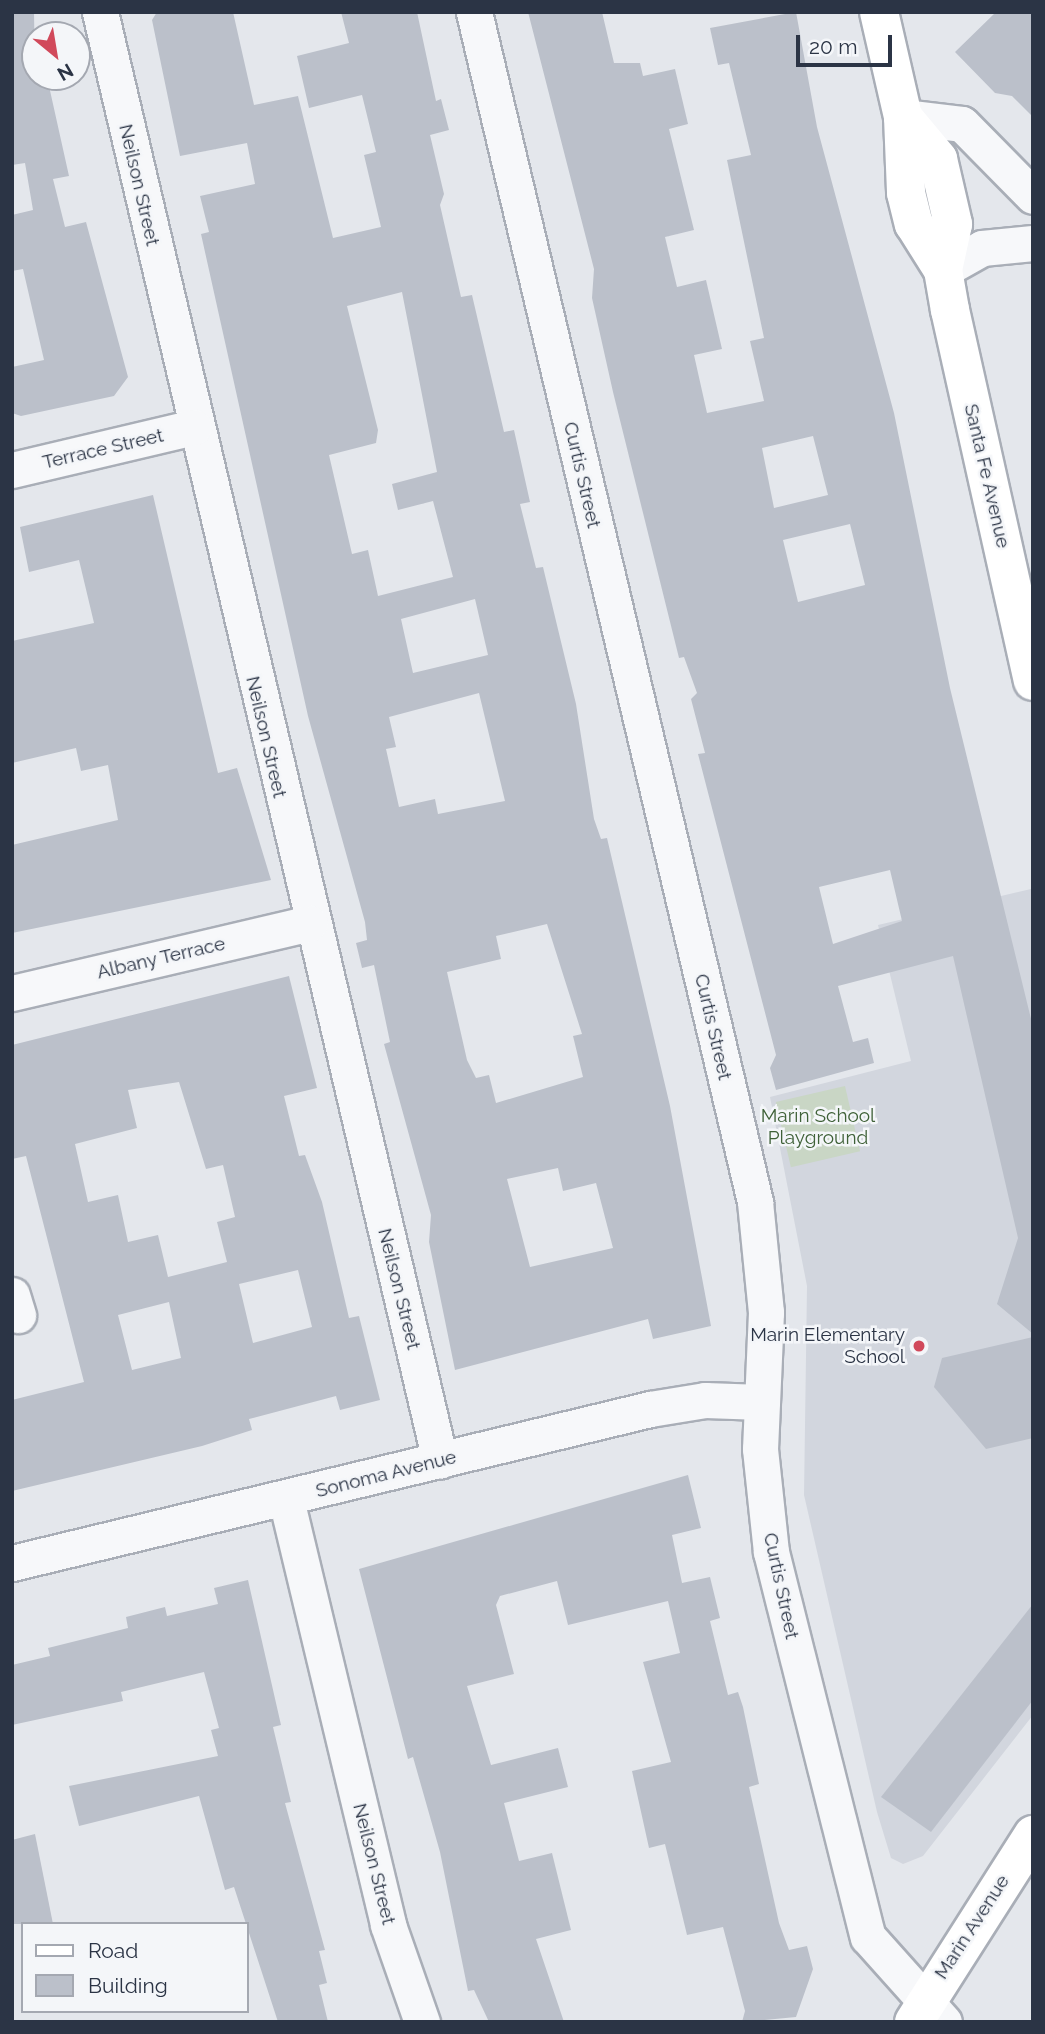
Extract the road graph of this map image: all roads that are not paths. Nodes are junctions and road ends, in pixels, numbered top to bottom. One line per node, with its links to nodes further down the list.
1 (100, 12): 8 (street, Neilson Street)
2 (474, 12): 13 (street, Curtis Street)
3 (879, 12): 4 (street, Santa Fe Avenue)
4 (903, 117): 5 (street); 7 (street, Santa Fe Avenue)
5 (1033, 196)
6 (1033, 243): 7 (street)
7 (943, 270): 10 (street, Santa Fe Avenue)
8 (194, 428): 9 (street, Terrace Street); 11 (street, Neilson Street)
9 (12, 470)
10 (1033, 681)
11 (310, 923): 12 (street, Albany Terrace); 14 (street, Neilson Street)
12 (12, 993)
13 (762, 1402): 14 (street, Sonoma Avenue); 18 (street, Curtis Street)
14 (440, 1461): 15 (street, Sonoma Avenue)
15 (286, 1499): 16 (street, Sonoma Avenue); 19 (street, Neilson Street)
16 (12, 1563)
17 (1033, 1835): 18 (street, Marin Avenue)
18 (928, 2015)
19 (422, 2022)

